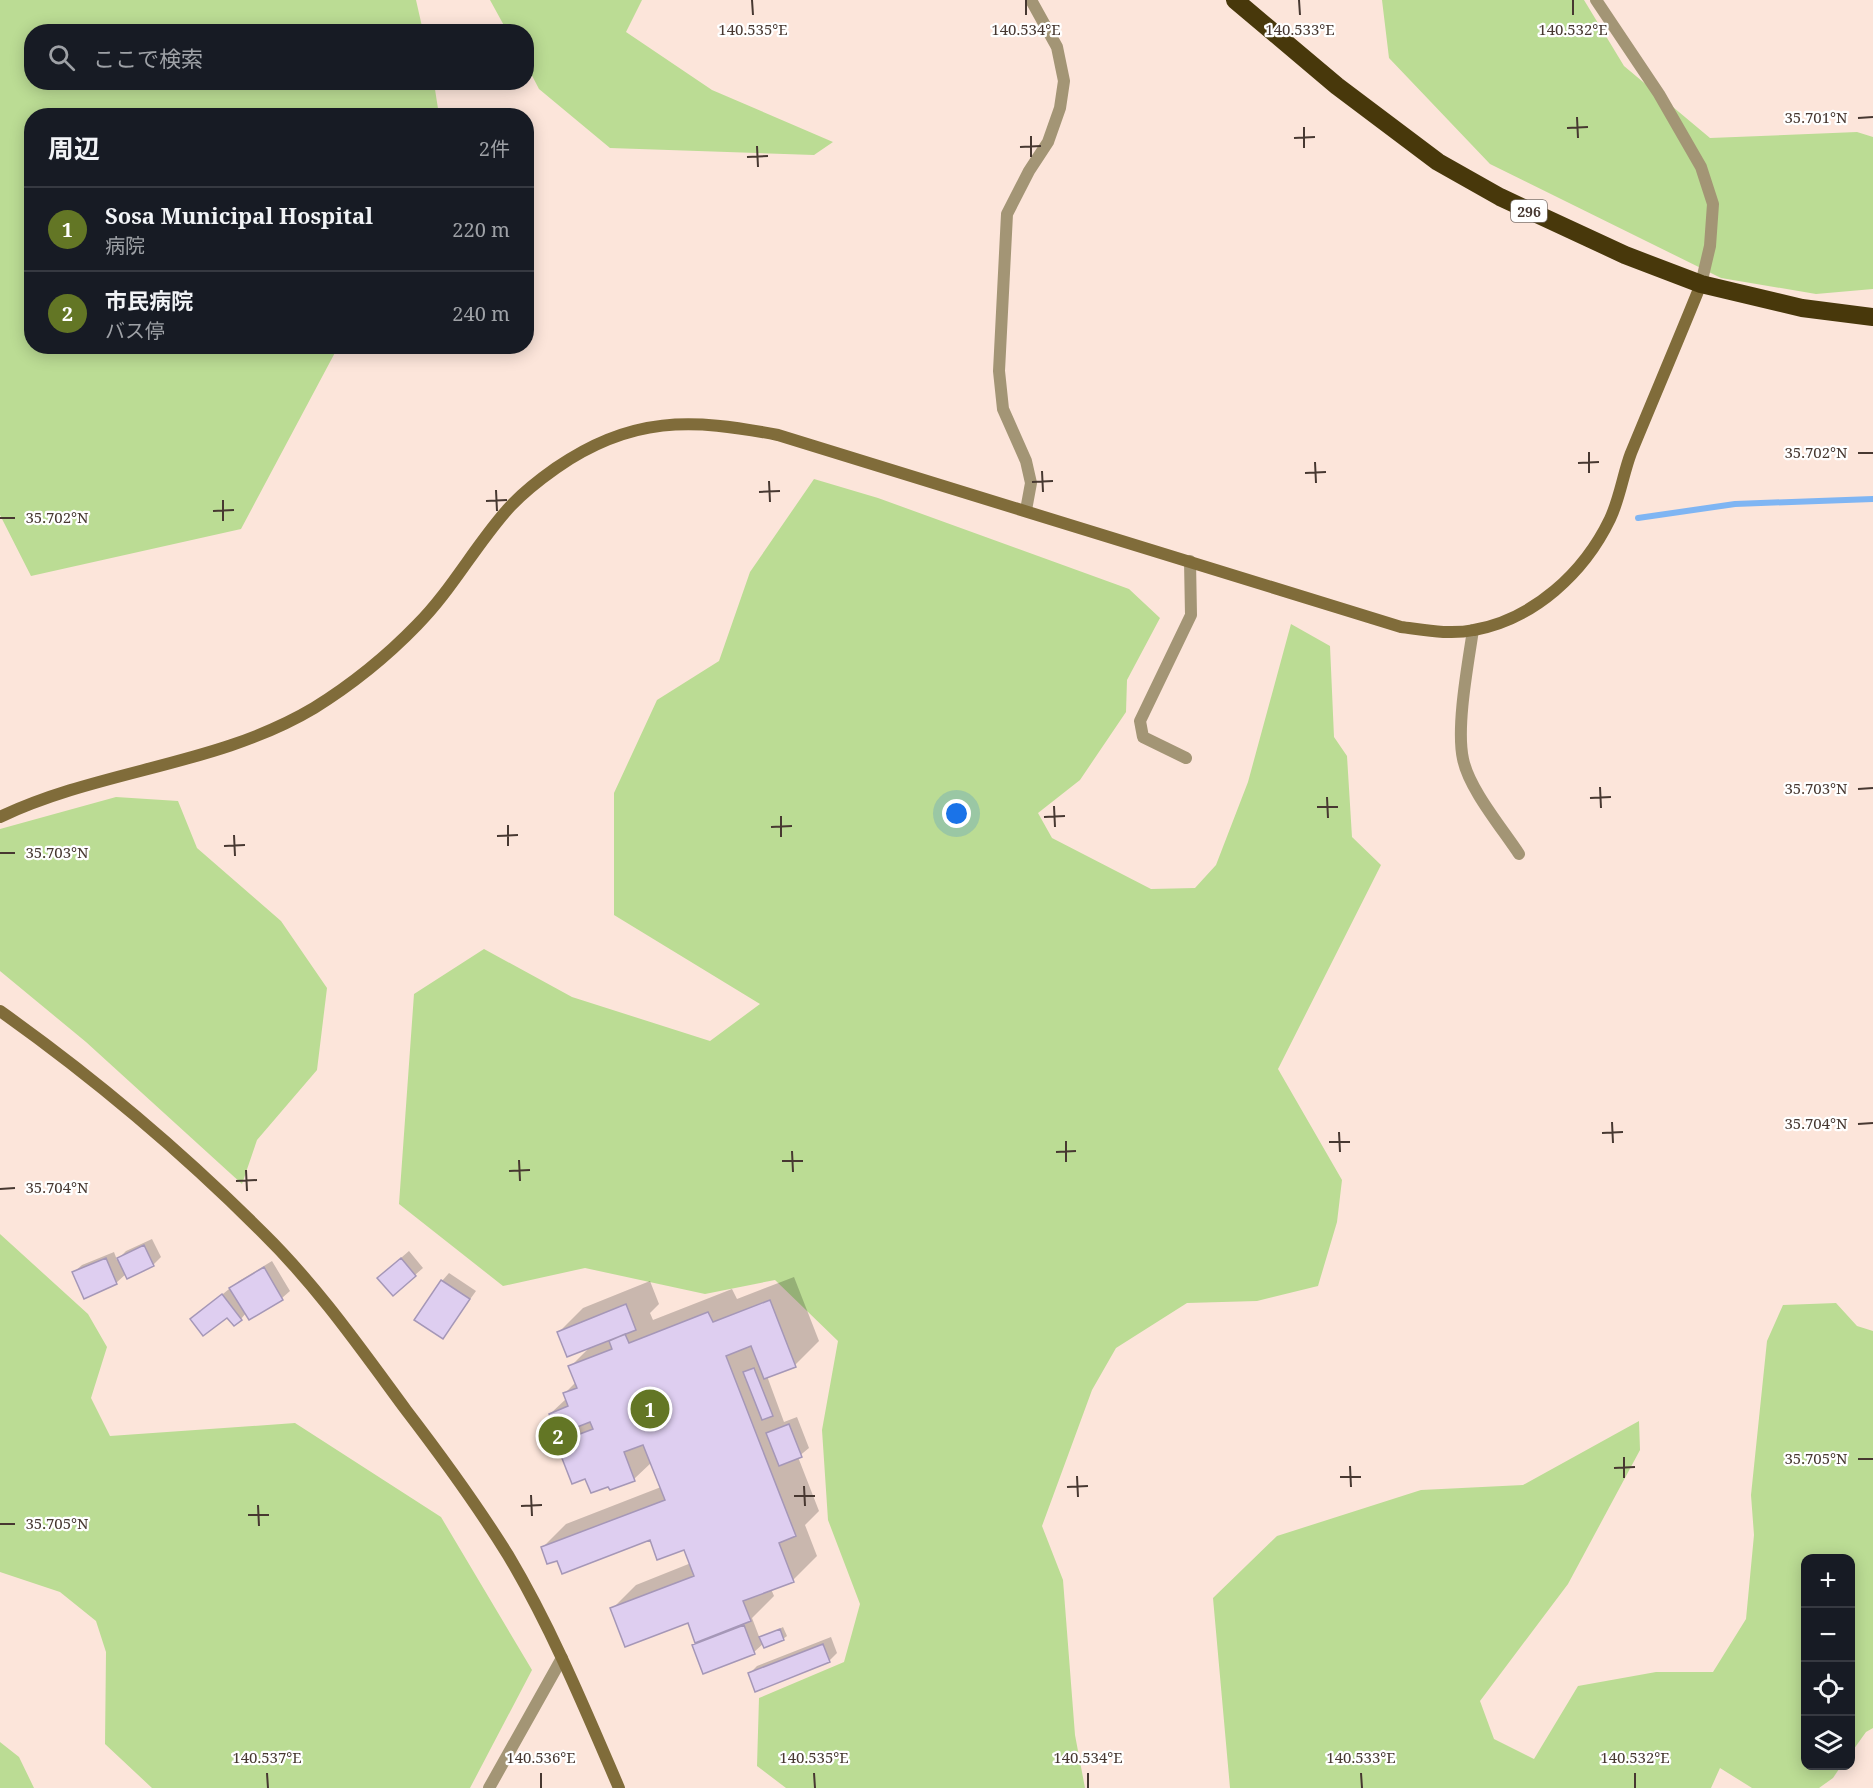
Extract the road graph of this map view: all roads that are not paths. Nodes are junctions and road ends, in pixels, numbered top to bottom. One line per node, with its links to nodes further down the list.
1 (1031, 0): 6 (street)
2 (1235, 0): 4 (highway, 296)
3 (1596, 0): 4 (street)
4 (1701, 284): 5 (highway, 296); 8 (street)
5 (1873, 317)
6 (1026, 510): 7 (street); 10 (street)
7 (1190, 561): 8 (street); 9 (street)
8 (1473, 630): 11 (street)
9 (1186, 758)
10 (0, 817)
11 (1519, 854)
12 (0, 1011): 13 (street)
13 (562, 1658): 14 (street); 15 (street)
14 (489, 1788)
15 (619, 1788)

